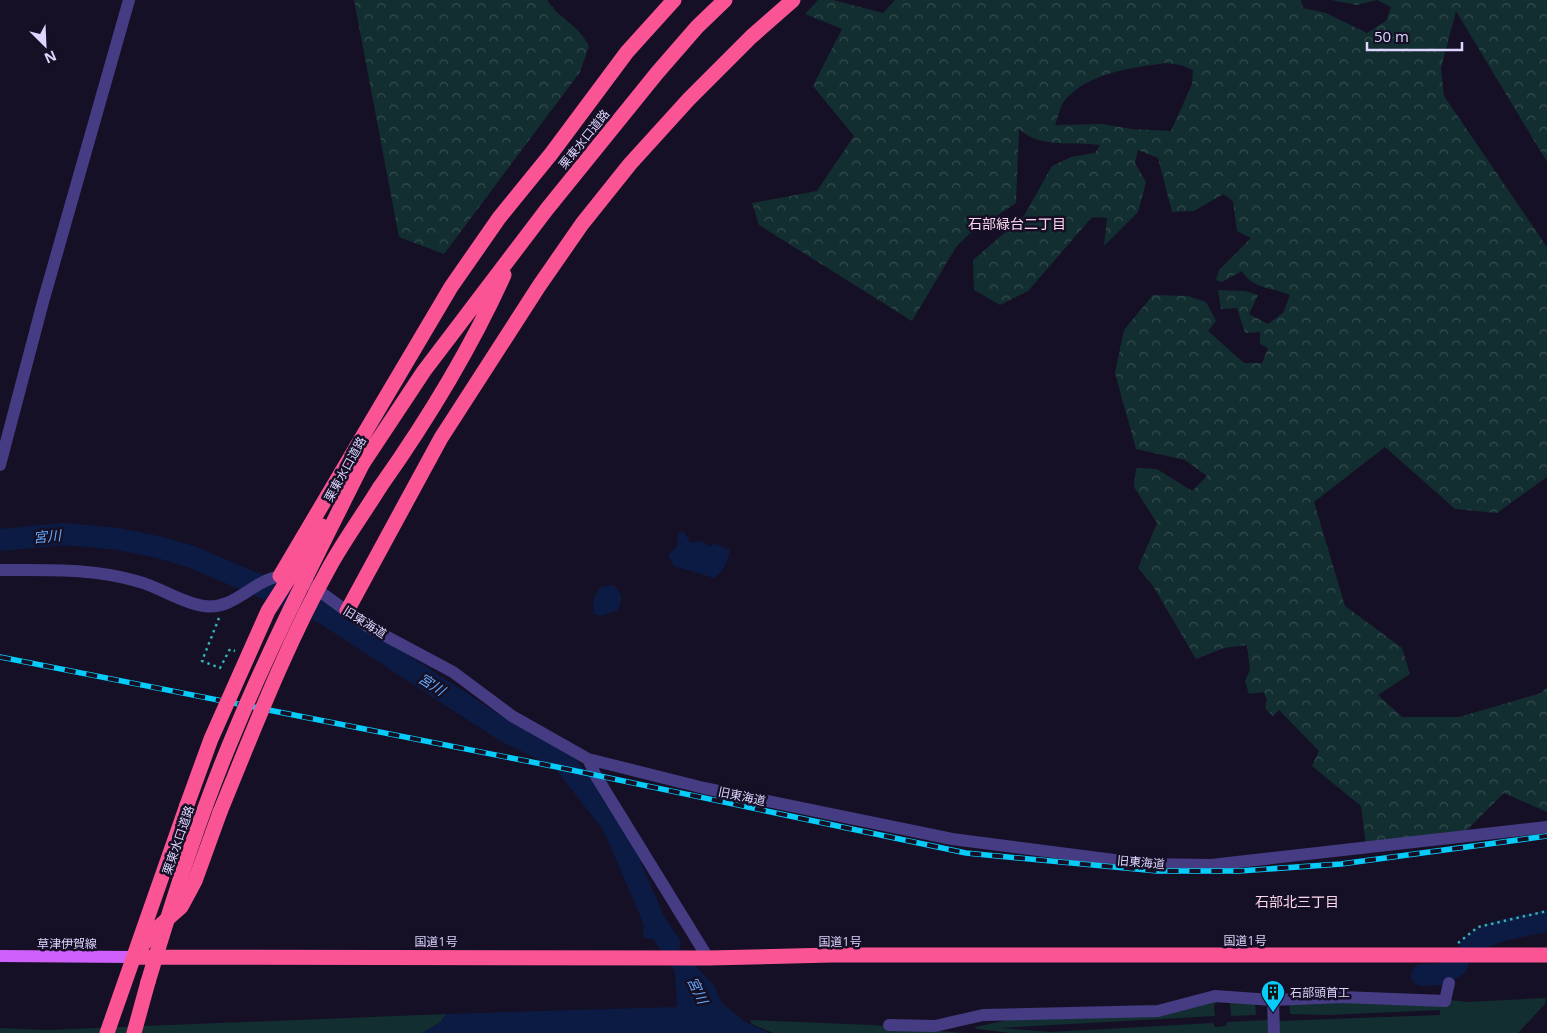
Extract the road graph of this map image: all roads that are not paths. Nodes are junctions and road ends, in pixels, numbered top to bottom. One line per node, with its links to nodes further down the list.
1 (129, 0): 10 (street)
2 (674, 0): 12 (highway)
3 (717, 0): 7 (highway)
4 (725, 0): 7 (highway, 栗東水口道路)
5 (730, 0): 7 (highway)
6 (793, 0): 13 (highway)
7 (697, 27): 8 (highway, 栗東水口道路)
8 (514, 250): 9 (highway, 栗東水口道路); 18 (highway, bridge)
9 (363, 463): 18 (highway, bridge); 24 (highway, 栗東水口道路, bridge)
10 (0, 465)
11 (0, 570): 12 (street)
12 (273, 578): 13 (street, 旧東海道)
13 (347, 611): 14 (street, 旧東海道)
14 (588, 759): 15 (street, 旧東海道); 19 (street)
15 (1547, 827)
16 (1547, 955): 19 (highway, 国道1号)
17 (0, 956): 18 (main road, 草津伊賀線)
18 (134, 957): 19 (highway, 国道1号); 23 (highway)
19 (702, 958)
20 (1449, 983): 21 (street)
21 (1273, 1000): 22 (street); 25 (street)
22 (889, 1024)
23 (108, 1033)
24 (134, 1033)
25 (1274, 1033)

